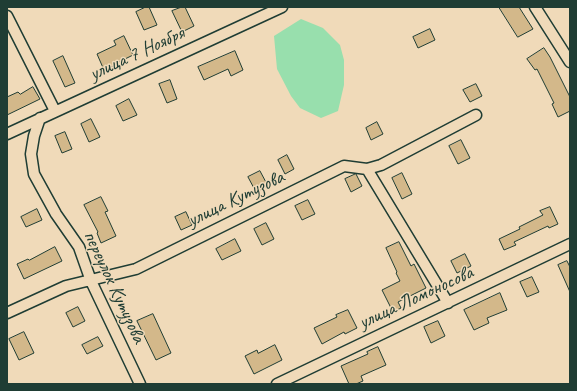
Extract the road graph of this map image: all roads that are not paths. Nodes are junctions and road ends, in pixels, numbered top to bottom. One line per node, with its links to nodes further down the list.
1 (282, 7): 5 (street, улица 7 Ноября)
2 (535, 7): 4 (street)
3 (7, 16): 5 (street)
4 (570, 62)
5 (55, 111): 7 (street, улица 7 Ноября)
6 (476, 115): 9 (street, улица Кутузова)
7 (40, 118): 8 (street, улица 7 Ноября); 11 (street, переулок Кутузова)
8 (7, 134)
9 (367, 169): 11 (street, улица Кутузова); 12 (street)
10 (570, 244): 12 (street, улица Ломоносова)
11 (91, 281): 13 (street, улица Кутузова); 14 (street, переулок Кутузова)
12 (448, 303): 15 (street, улица Ломоносова)
13 (7, 313)
14 (140, 384)
15 (277, 384)

